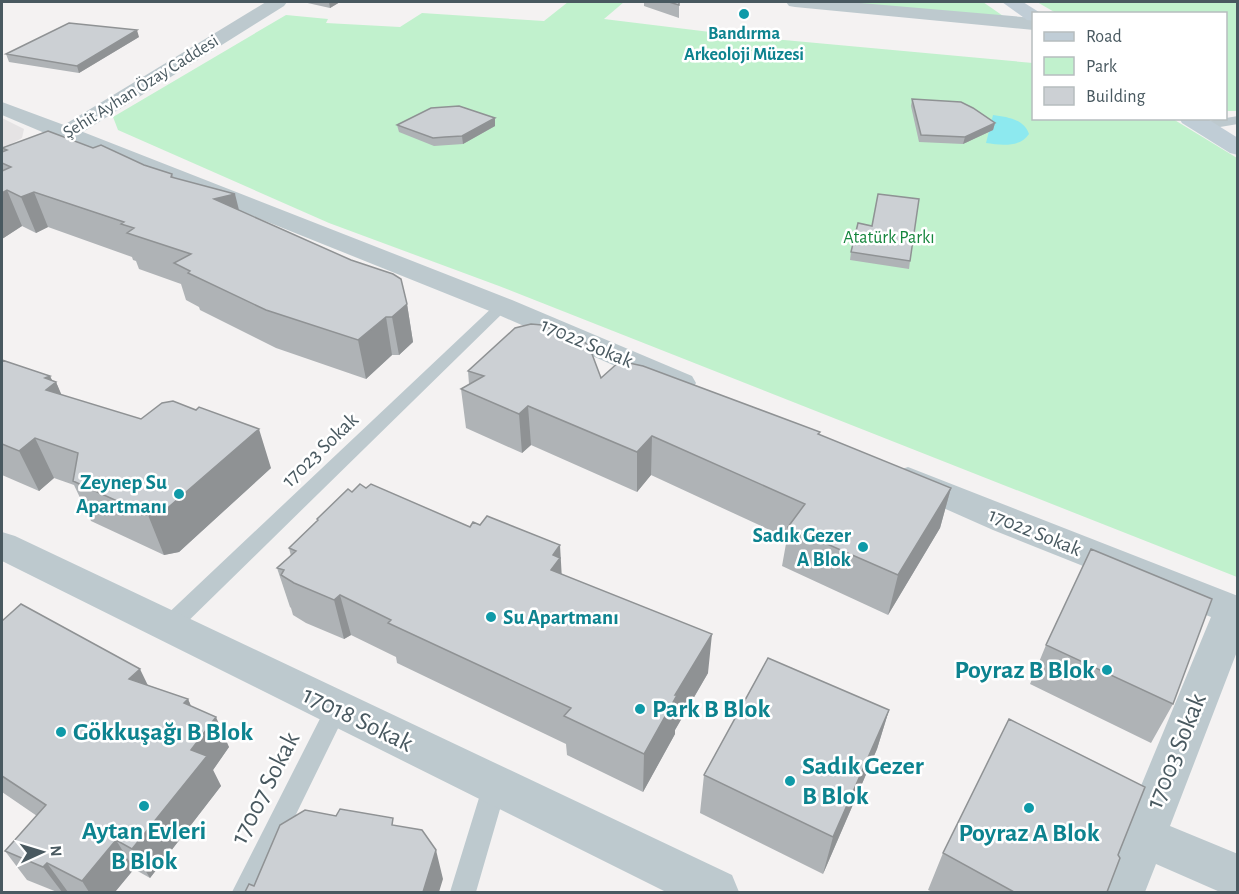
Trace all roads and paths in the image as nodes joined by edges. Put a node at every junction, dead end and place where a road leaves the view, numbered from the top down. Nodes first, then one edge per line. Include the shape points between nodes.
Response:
1 (241, 2) edge
2 (277, 2) edge
3 (795, 2) edge
4 (1011, 2) edge
5 (1032, 15) edge
6 (1032, 24) edge
7 (2, 108) edge
8 (1238, 120) edge
9 (1196, 122) edge
10 (65, 134) junction
11 (1238, 148) edge
12 (2, 169) edge
13 (502, 306) junction
14 (710, 395) edge
15 (885, 470) edge
16 (2, 545) edge
17 (1235, 611) edge
18 (169, 626) junction
19 (337, 708) junction
20 (495, 785) junction
21 (1142, 836) junction
22 (1238, 877) edge
23 (245, 892) edge
24 (463, 892) edge
25 (715, 892) edge
26 (1121, 892) edge

1 - 2 street
2 - 10 street, Şehit Ayhan Özay Caddesi
3 - 6 street
4 - 5 street
7 - 10 street, 17022 Sokak
8 - 9 lane
9 - 11 street
10 - 12 street, Şehit Ayhan Özay Caddesi
10 - 13 street, 17022 Sokak
13 - 14 street, 17022 Sokak
13 - 18 lane, 17023 Sokak
15 - 17 street, 17022 Sokak
16 - 18 street, 17018 Sokak
17 - 21 street, 17003 Sokak
18 - 19 street, 17018 Sokak
19 - 20 street, 17018 Sokak
19 - 23 lane, 17007 Sokak
20 - 24 lane
20 - 25 street, 17018 Sokak
21 - 22 street
21 - 26 street, 17003 Sokak

